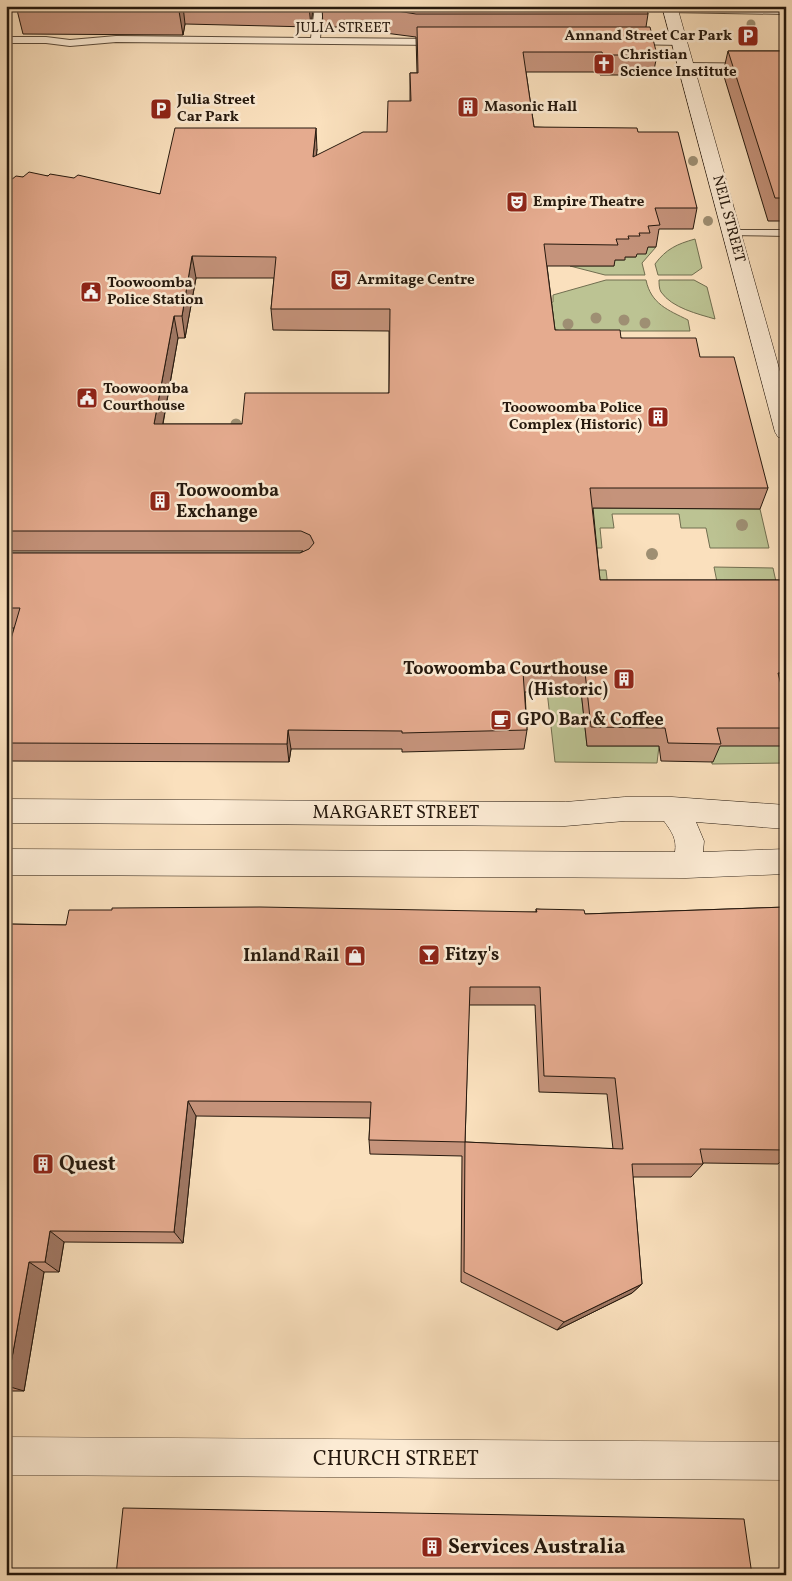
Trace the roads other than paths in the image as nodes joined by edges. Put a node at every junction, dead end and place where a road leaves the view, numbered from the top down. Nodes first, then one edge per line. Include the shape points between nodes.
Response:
1 (319, 6) edge
2 (670, 8) edge
3 (786, 11) edge
4 (6, 40) edge
5 (315, 42) junction
6 (446, 42) edge
7 (620, 42) edge
8 (680, 42) junction
9 (686, 66) junction
10 (786, 66) edge
11 (732, 233) junction
12 (786, 233) edge
13 (786, 432) edge
14 (672, 809) junction
15 (6, 811) edge
16 (786, 817) edge
17 (786, 861) edge
18 (6, 862) edge
19 (686, 865) junction
20 (6, 1456) edge
21 (786, 1461) edge

1 - 5 lane
2 - 3 lane
2 - 8 street, NEIL STREET
4 - 5 lane, JULIA STREET via 70,43 116,39
5 - 6 lane, JULIA STREET
7 - 8 lane
8 - 9 street, NEIL STREET
9 - 10 lane
9 - 11 street, NEIL STREET
11 - 12 lane
11 - 13 street, NEIL STREET
14 - 15 street, MARGARET STREET via 565,814
14 - 16 street, MARGARET STREET
14 - 19 street via 691,843
17 - 19 street
18 - 19 street
20 - 21 street, CHURCH STREET

